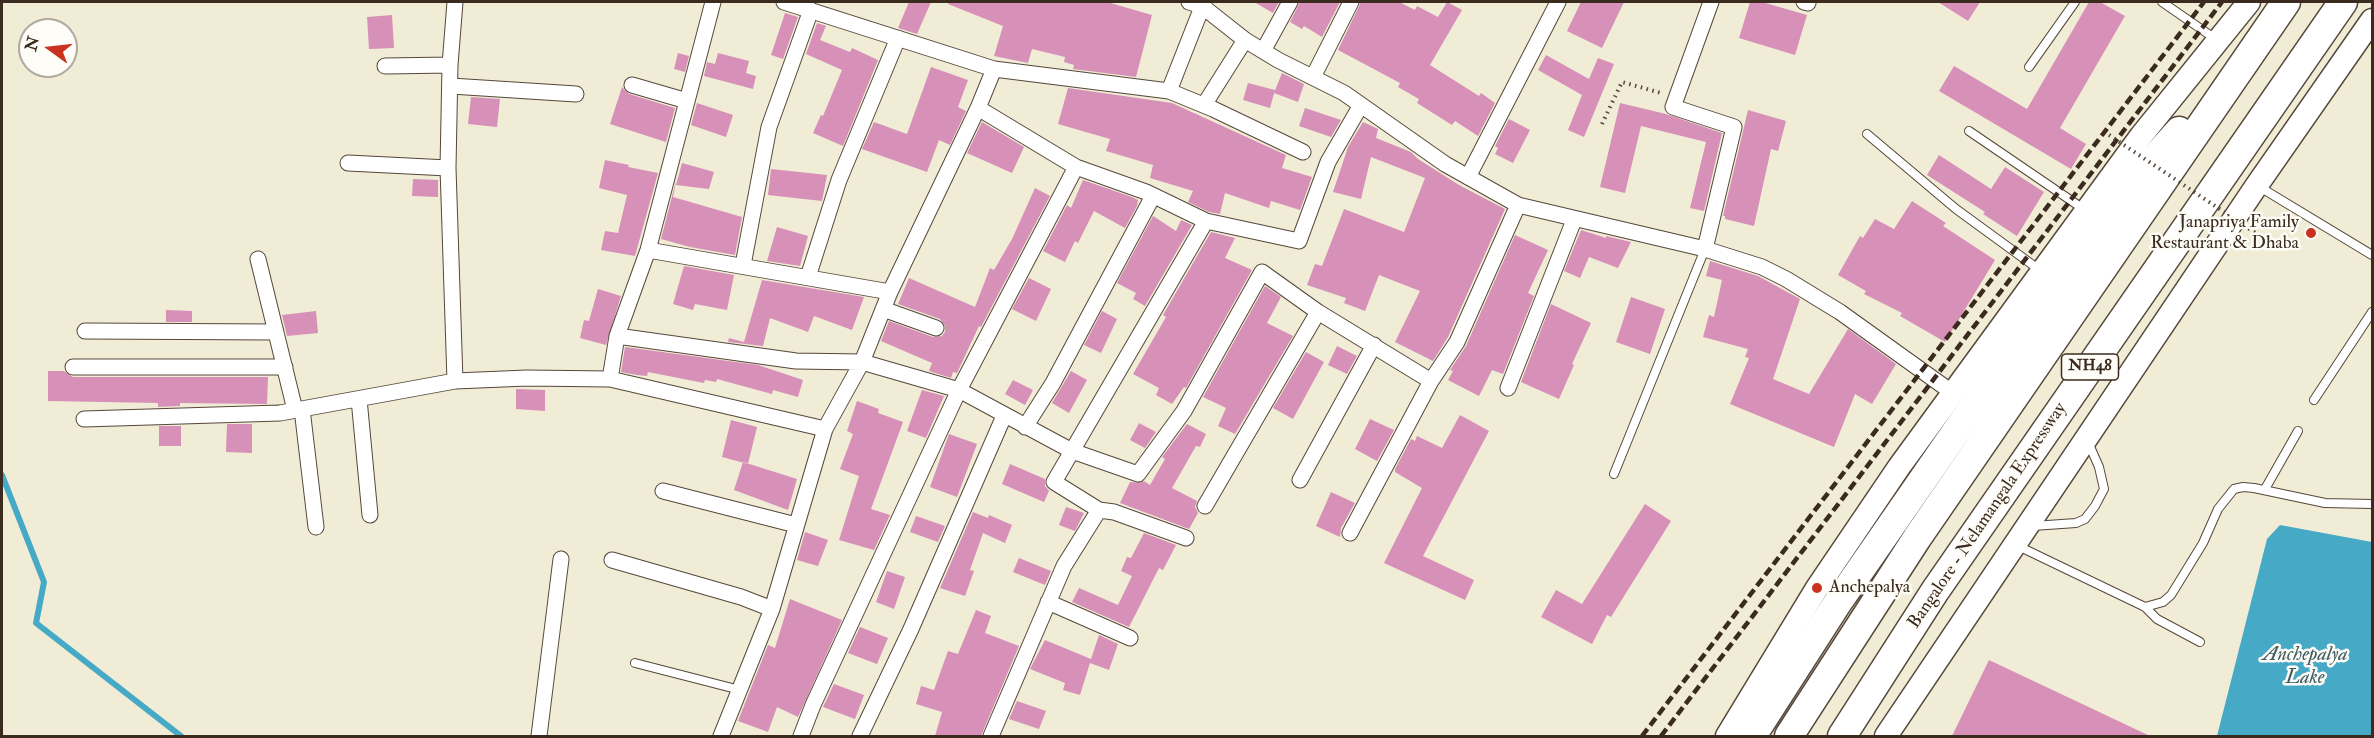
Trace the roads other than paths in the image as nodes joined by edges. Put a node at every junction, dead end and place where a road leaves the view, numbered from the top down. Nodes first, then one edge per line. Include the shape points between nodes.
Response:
1 (455, 2) edge
2 (714, 2) edge
3 (784, 2) edge
4 (1290, 2) edge
5 (1351, 2) edge
6 (1558, 2) edge
7 (1711, 2) edge
8 (2075, 2) edge
9 (2162, 2) edge
10 (2248, 2) edge
11 (2286, 2) edge
12 (2343, 2) edge
13 (1198, 3) edge
14 (811, 10) junction
15 (2373, 20) edge
16 (898, 38) junction
17 (1245, 40) junction
18 (2218, 41) junction
19 (2254, 46) junction
20 (1263, 51) junction
21 (450, 65) junction
22 (385, 66) dead end
23 (2029, 67) dead end
24 (994, 69) junction
25 (1313, 77) junction
26 (632, 85) dead end
27 (451, 86) junction
28 (1169, 91) junction
29 (576, 94) dead end
30 (687, 101) junction
31 (1204, 105) junction
32 (1361, 105) junction
33 (978, 108) junction
34 (1969, 131) dead end
35 (1867, 134) dead end
36 (1303, 152) dead end
37 (348, 163) dead end
38 (1076, 166) junction
39 (448, 168) junction
40 (1468, 177) junction
41 (2257, 185) junction
42 (1153, 196) junction
43 (1518, 205) junction
44 (2086, 211) junction
45 (1574, 220) junction
46 (1206, 221) junction
47 (1705, 249) junction
48 (648, 250) junction
49 (2373, 255) edge
50 (258, 259) dead end
51 (743, 266) junction
52 (2042, 272) junction
53 (808, 277) junction
54 (890, 292) junction
55 (883, 309) junction
56 (1318, 312) junction
57 (2373, 312) edge
58 (936, 328) dead end
59 (85, 331) dead end
60 (276, 332) junction
61 (616, 336) junction
62 (1374, 345) junction
63 (862, 362) junction
64 (73, 367) dead end
65 (285, 367) junction
66 (610, 379) junction
67 (455, 381) junction
68 (1431, 381) junction
69 (1508, 388) dead end
70 (959, 390) junction
71 (1953, 393) junction
72 (359, 399) junction
73 (2314, 400) dead end
74 (299, 410) junction
75 (1004, 416) junction
76 (84, 419) dead end
77 (1025, 427) junction
78 (825, 429) junction
79 (2298, 431) dead end
80 (2086, 438) junction
81 (1072, 451) junction
82 (1614, 474) dead end
83 (1300, 480) dead end
84 (2265, 489) junction
85 (663, 491) dead end
86 (2373, 504) edge
87 (1205, 506) dead end
88 (1099, 510) junction
89 (370, 515) dead end
90 (796, 525) junction
91 (316, 526) dead end
92 (1350, 532) dead end
93 (2021, 535) junction
94 (1186, 538) dead end
95 (561, 559) dead end
96 (612, 560) dead end
97 (1048, 602) junction
98 (2145, 607) junction
99 (772, 609) junction
100 (1130, 638) dead end
101 (2200, 642) dead end
102 (634, 663) dead end
103 (740, 690) junction
104 (539, 736) edge
105 (721, 736) edge
106 (801, 736) edge
107 (860, 736) edge
108 (991, 736) edge
109 (1727, 736) edge
110 (1752, 736) edge
111 (1789, 736) edge
112 (1842, 736) edge
113 (1886, 736) edge

1 - 21 street
2 - 30 street
3 - 14 street
4 - 20 street
5 - 25 street
6 - 40 street
7 - 47 street via 1672,107 1734,127
8 - 23 lane
9 - 18 lane
10 - 18 street
11 - 19 highway, NH48
12 - 112 highway, Bangalore - Nelamangala Expressway / NH48 via 1949,572
13 - 17 street
13 - 28 street
14 - 16 street
14 - 51 street via 769,127
15 - 41 street
16 - 24 street
16 - 53 street via 839,180
17 - 20 street
17 - 31 street
18 - 44 street
19 - 110 highway via 2116,201 1845,592
19 - 111 highway, NH48 via 1917,538
20 - 25 street
21 - 22 street
21 - 27 street
24 - 28 street
24 - 33 street
25 - 32 street
26 - 30 street
27 - 29 street
27 - 39 street
28 - 31 street
30 - 48 street
31 - 36 street
32 - 40 street
32 - 46 street via 1328,162 1299,241
33 - 38 street
33 - 54 street
34 - 44 lane
35 - 52 lane via 1956,209
37 - 39 street
38 - 42 street
38 - 70 street
39 - 67 street
40 - 43 street
41 - 49 lane
41 - 80 street
42 - 46 street
42 - 77 street via 1053,383
43 - 45 street
43 - 68 street via 1457,342
44 - 52 street
45 - 47 street
45 - 69 street
46 - 81 street
47 - 71 street via 1786,279 1840,312
47 - 82 lane
48 - 51 street
48 - 61 street
50 - 60 street
51 - 53 street
52 - 71 street
53 - 54 street
54 - 55 street
55 - 58 street
55 - 63 street
56 - 62 street
56 - 81 street via 1262,272 1184,411 1138,474
56 - 87 street
57 - 73 lane
59 - 60 street
60 - 65 street
61 - 63 street via 796,361
61 - 66 street
62 - 68 street
62 - 83 street
63 - 70 street
63 - 78 street
64 - 65 street
65 - 74 street
66 - 67 street
66 - 78 street
67 - 72 street
68 - 92 street
70 - 75 street
70 - 106 street
71 - 109 street via 1817,588
72 - 74 street
72 - 89 street
74 - 76 street
74 - 91 street
75 - 77 street
75 - 107 street
77 - 81 street
78 - 90 street
79 - 84 lane
80 - 93 street
80 - 93 lane via 2104,489 2090,513 2085,519
81 - 88 street via 1054,482
84 - 86 lane via 2325,503
84 - 98 lane via 2234,489 2218,509 2203,543 2171,595 2163,602
85 - 90 street
88 - 94 street
88 - 97 street via 1064,566
90 - 99 street
93 - 98 lane
93 - 113 street
95 - 104 street
96 - 99 street
97 - 100 street
97 - 108 street
98 - 101 lane via 2157,619
99 - 103 street
102 - 103 lane
103 - 105 street

